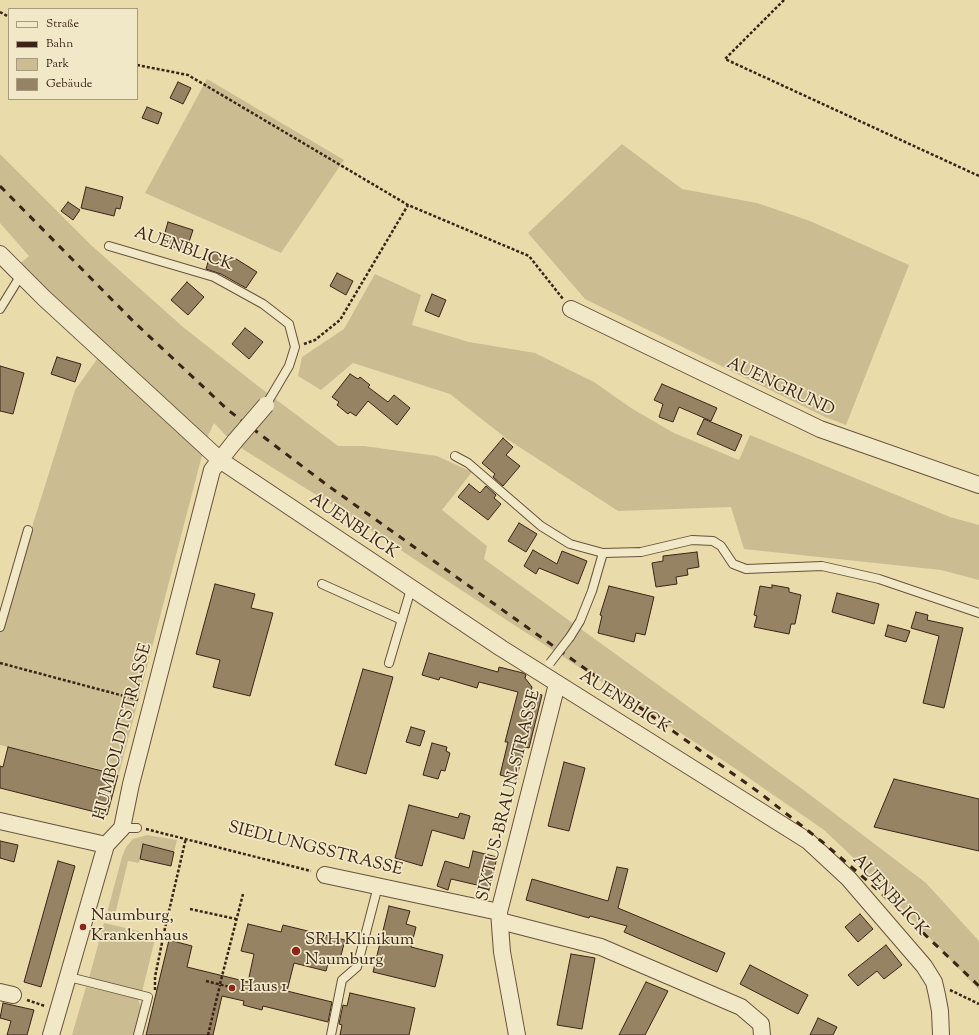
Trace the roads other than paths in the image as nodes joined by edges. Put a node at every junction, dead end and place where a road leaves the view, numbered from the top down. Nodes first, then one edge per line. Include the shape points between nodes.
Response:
1 (109, 246) dead end
2 (0, 254) edge
3 (21, 275) junction
4 (0, 309) edge
5 (571, 309) road end
6 (266, 405) joint
7 (455, 456) dead end
8 (220, 460) junction
9 (979, 485) edge
10 (28, 530) dead end
11 (603, 553) junction
12 (322, 584) dead end
13 (411, 589) junction
14 (979, 613) edge
15 (402, 620) junction
16 (0, 627) edge
17 (389, 664) dead end
18 (546, 669) junction
19 (557, 684) junction
20 (0, 821) edge
21 (106, 845) junction
22 (326, 874) road end
23 (378, 886) junction
24 (499, 916) junction
25 (69, 977) junction
26 (51, 1035) edge
27 (138, 1035) edge
28 (330, 1035) edge
29 (517, 1035) edge
30 (762, 1035) edge
31 (941, 1035) edge

1 - 6 lane, AUENBLICK via 214,277 263,304 289,324 295,347 289,366
2 - 3 street, AUENBLICK
3 - 4 lane
3 - 8 street, AUENBLICK
5 - 9 street, AUENGRUND via 820,429
6 - 8 street, AUENBLICK, bridge
7 - 11 lane via 468,463 541,526 570,544
8 - 13 street, AUENBLICK
8 - 21 street, HUMBOLDTSTRASSE via 212,470 152,704 129,828
10 - 16 lane
11 - 14 lane via 641,552 692,540 713,541 721,546 733,564 746,569 822,566 879,579
11 - 18 lane, bridge via 580,621
12 - 15 lane
13 - 15 lane
13 - 18 street, AUENBLICK
15 - 17 lane
18 - 19 street, AUENBLICK
19 - 24 street, SIXTUS-BRAUN-STRASSE
19 - 31 street, AUENBLICK via 808,841 836,866 924,966 934,982 938,995
20 - 21 street
21 - 25 street, HUMBOLDTSTRASSE
22 - 23 street, SIEDLUNGSSTRASSE
23 - 24 street, SIEDLUNGSSTRASSE
23 - 28 lane via 357,967 342,980
24 - 29 street, SIXTUS-BRAUN-STRASSE via 502,952
24 - 30 street, SIEDLUNGSSTRASSE via 601,947 741,1007 761,1024
25 - 26 street, HUMBOLDTSTRASSE
25 - 27 lane via 148,997

